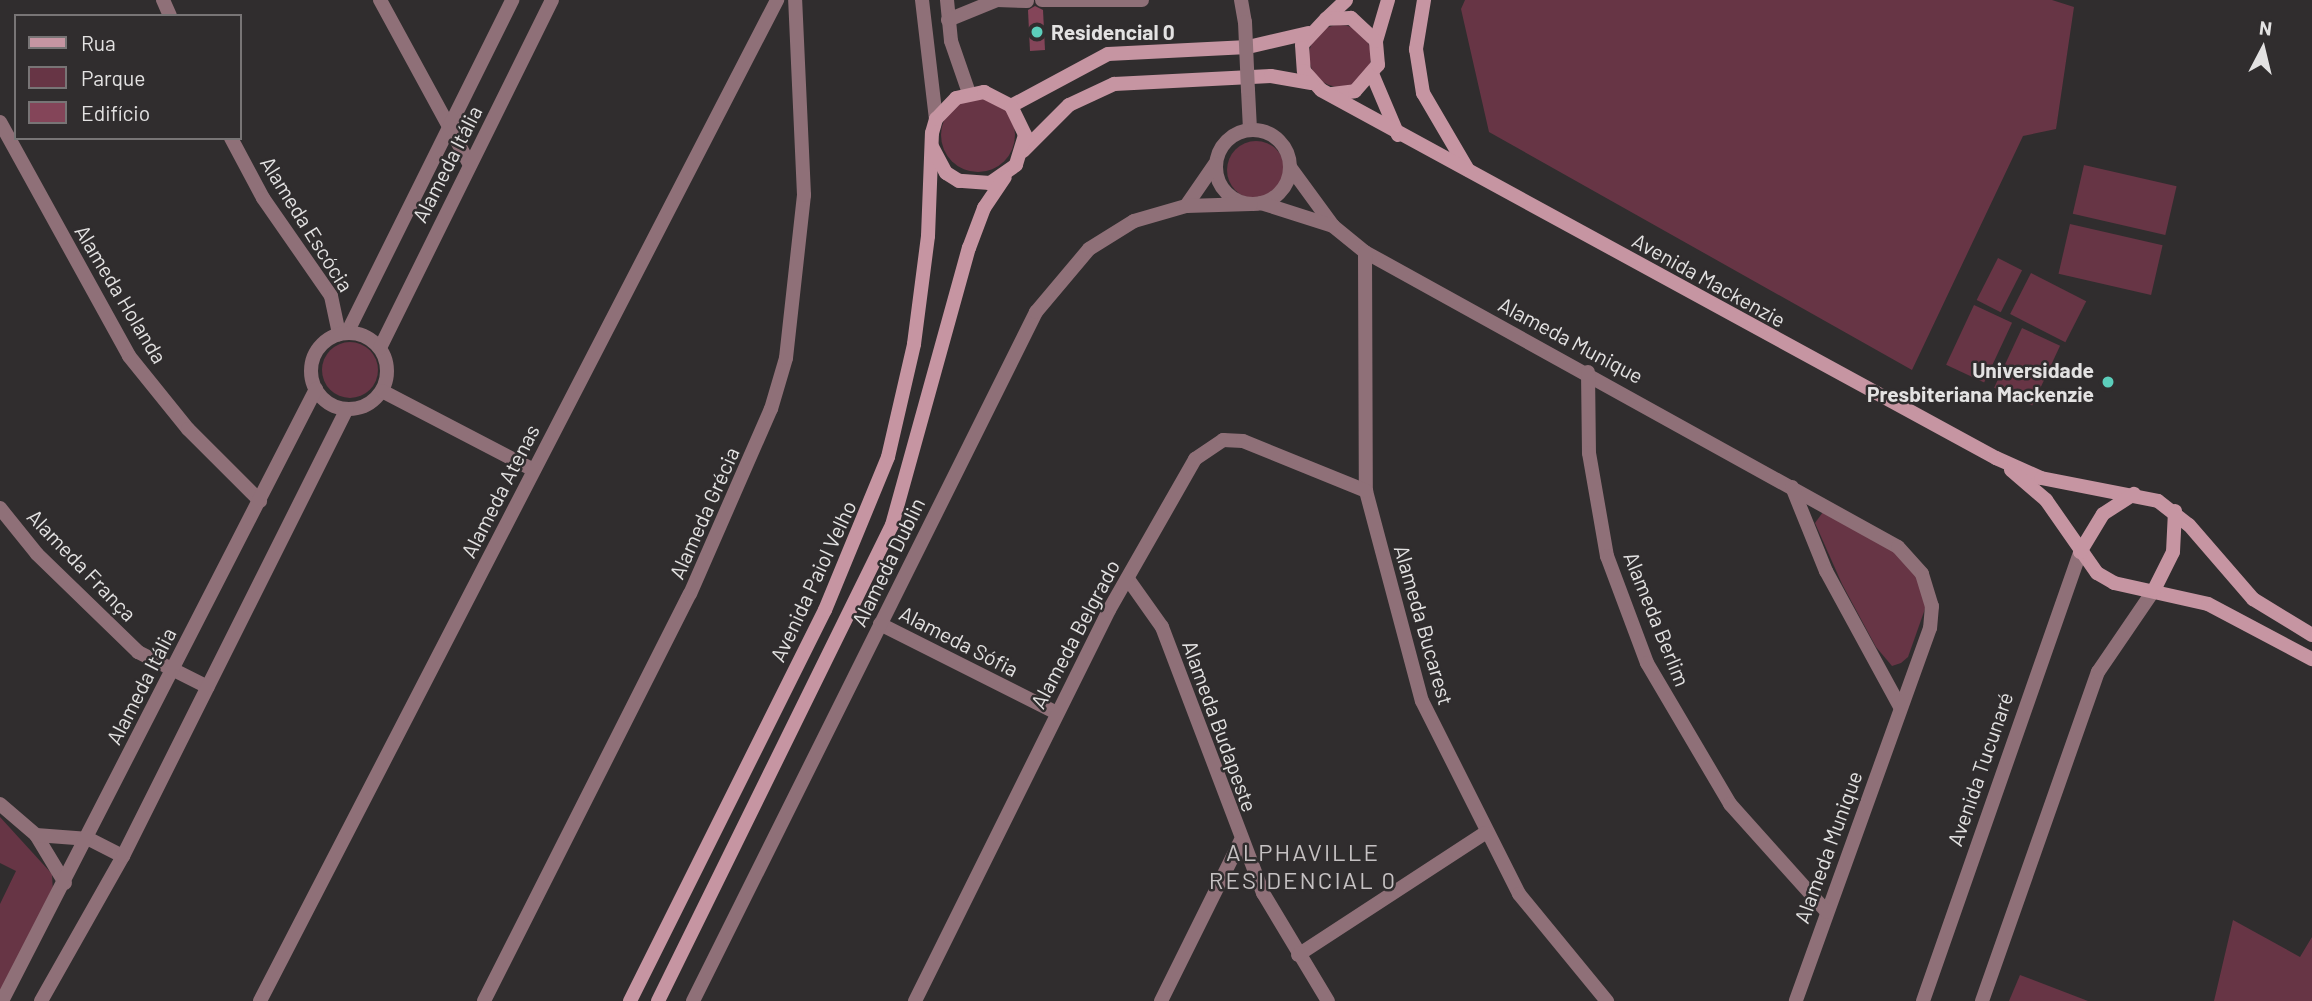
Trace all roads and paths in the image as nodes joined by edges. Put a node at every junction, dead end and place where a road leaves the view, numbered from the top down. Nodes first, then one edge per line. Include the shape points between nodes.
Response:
1 (380, 0) edge
2 (512, 0) edge
3 (552, 0) edge
4 (777, 0) edge
5 (795, 0) edge
6 (922, 0) edge
7 (947, 0) edge
8 (997, 0) edge
9 (1142, 0) edge
10 (1254, 0) edge
11 (1346, 0) edge
12 (1388, 0) edge
13 (1424, 0) edge
14 (1035, 1) edge
15 (1243, 11) edge
16 (1326, 19) junction
17 (948, 20) junction
18 (1308, 33) junction
19 (1376, 41) junction
20 (1373, 76) junction
21 (1311, 83) junction
22 (969, 93) junction
23 (1332, 94) junction
24 (1011, 106) junction
25 (936, 119) junction
26 (0, 122) edge
27 (447, 130) junction
28 (1250, 130) junction
29 (1399, 136) junction
30 (232, 140) edge
31 (932, 148) junction
32 (1023, 151) junction
33 (1216, 160) junction
34 (470, 165) junction
35 (1290, 167) junction
36 (1469, 171) junction
37 (1005, 177) junction
38 (1256, 204) junction
39 (1186, 206) junction
40 (1333, 226) junction
41 (1365, 252) junction
42 (343, 334) junction
43 (380, 348) junction
44 (1588, 372) junction
45 (316, 389) junction
46 (382, 391) junction
47 (348, 409) junction
48 (2000, 460) junction
49 (534, 470) junction
50 (1792, 487) junction
51 (1366, 491) junction
52 (2136, 493) junction
53 (260, 500) junction
54 (0, 508) edge
55 (2175, 511) junction
56 (2080, 552) junction
57 (1128, 579) junction
58 (2154, 590) junction
59 (880, 624) junction
60 (2312, 635) edge
61 (2312, 659) edge
62 (172, 671) junction
63 (208, 687) junction
64 (1900, 707) junction
65 (1057, 713) junction
66 (0, 803) edge
67 (1485, 833) junction
68 (36, 835) junction
69 (89, 839) junction
70 (1240, 842) junction
71 (123, 856) junction
72 (65, 883) junction
73 (1827, 912) junction
74 (1298, 955) junction
75 (2, 1001) edge
76 (41, 1001) edge
77 (260, 1001) edge
78 (484, 1001) edge
79 (630, 1001) edge
80 (658, 1001) edge
81 (693, 1001) edge
82 (915, 1001) edge
83 (1161, 1001) edge
84 (1328, 1001) edge
85 (1607, 1001) edge
86 (1796, 1001) edge
87 (1923, 1001) edge
88 (1982, 1001) edge

1 - 27 street
2 - 27 street, Alameda Itália
3 - 34 street, Alameda Itália
4 - 49 street, Alameda Atenas
5 - 78 street, Alameda Grécia via 804,195 786,358 771,409 690,594
6 - 25 street
7 - 17 street
8 - 14 street
8 - 17 street
9 - 14 street
10 - 15 street
11 - 16 main road
12 - 19 main road
13 - 36 main road via 1416,49 1423,93
15 - 28 street, bridge
16 - 18 main road
16 - 19 main road via 1351,18
17 - 22 street
18 - 21 main road via 1300,58
18 - 24 main road via 1248,47 1108,54
19 - 20 main road
20 - 23 main road via 1355,91
20 - 29 main road
21 - 23 main road
21 - 32 main road via 1271,76 1114,84 1069,105
22 - 24 main road via 998,97
22 - 25 main road via 956,98
23 - 29 main road, Avenida Mackenzie
24 - 32 main road via 1020,119
25 - 31 main road, Avenida Paiol Velho
26 - 53 street, Alameda Holanda via 129,356 188,429
27 - 34 street
27 - 42 street, Alameda Itália
28 - 33 street via 1232,136
28 - 35 street via 1273,136
29 - 36 main road, Avenida Mackenzie
30 - 42 street, Alameda Escócia via 263,198 331,296
31 - 37 main road via 946,173 958,181 990,183
31 - 79 main road, Avenida Paiol Velho via 929,236 916,330 888,457 825,610
32 - 37 main road
33 - 38 street via 1220,185 1238,201
33 - 39 street
34 - 43 street, Alameda Itália
35 - 38 street via 1279,194
35 - 40 street, Alameda Munique
36 - 48 main road, Avenida Mackenzie
37 - 80 main road via 984,208 970,248 892,525
38 - 39 street, Alameda Dublin
38 - 40 street, Alameda Munique
39 - 59 street, Alameda Dublin via 1134,221 1107,236 1066,272 1036,312
40 - 41 street, Alameda Munique
41 - 44 street, Alameda Munique
41 - 51 street, Alameda Bucarest
42 - 43 street
42 - 45 street via 317,352 311,370
43 - 46 street via 388,369
44 - 50 street, Alameda Munique
44 - 73 street, Alameda Berlim via 1590,453 1607,556 1647,663 1730,804
45 - 47 street via 329,403
45 - 53 street, Alameda Itália
46 - 47 street via 368,405
46 - 49 street
47 - 63 street
48 - 52 main road, Avenida Mackenzie via 2041,478
48 - 56 main road, Avenida Mackenzie via 2046,500
49 - 77 street, Alameda Atenas
50 - 64 street via 1826,571
50 - 64 street, Alameda Munique via 1898,547 1922,574 1932,606 1930,628
51 - 57 street, Alameda Belgrado via 1310,472 1258,446 1223,440 1195,459
51 - 67 street, Alameda Bucarest via 1422,701
52 - 55 main road, Avenida Mackenzie
52 - 56 main road via 2102,514
53 - 62 street, Alameda Itália
54 - 62 street, Alameda França via 37,554 138,652
55 - 58 main road via 2173,552
55 - 60 main road, Avenida Mackenzie via 2253,599
56 - 58 main road, Avenida Mackenzie via 2114,583
56 - 87 street, Avenida Tucunaré
57 - 65 street, Alameda Belgrado
57 - 70 street, Alameda Budapeste via 1162,627
58 - 61 main road, Avenida Mackenzie via 2208,604
58 - 88 street via 2098,671
59 - 65 street, Alameda Sófia
59 - 81 street, Alameda Dublin
62 - 63 street, Alameda França
62 - 69 street, Alameda Itália
63 - 71 street
64 - 73 street, Alameda Munique
65 - 82 street, Alameda Belgrado
66 - 68 street
67 - 74 street
67 - 85 street, Alameda Bucarest via 1519,894
68 - 69 street
68 - 72 street
69 - 71 street
69 - 72 street, Alameda Itália
70 - 74 street, Alameda Budapeste
70 - 83 street
71 - 76 street
72 - 75 street, Alameda Itália
73 - 86 street, Alameda Munique
74 - 84 street, Alameda Budapeste

